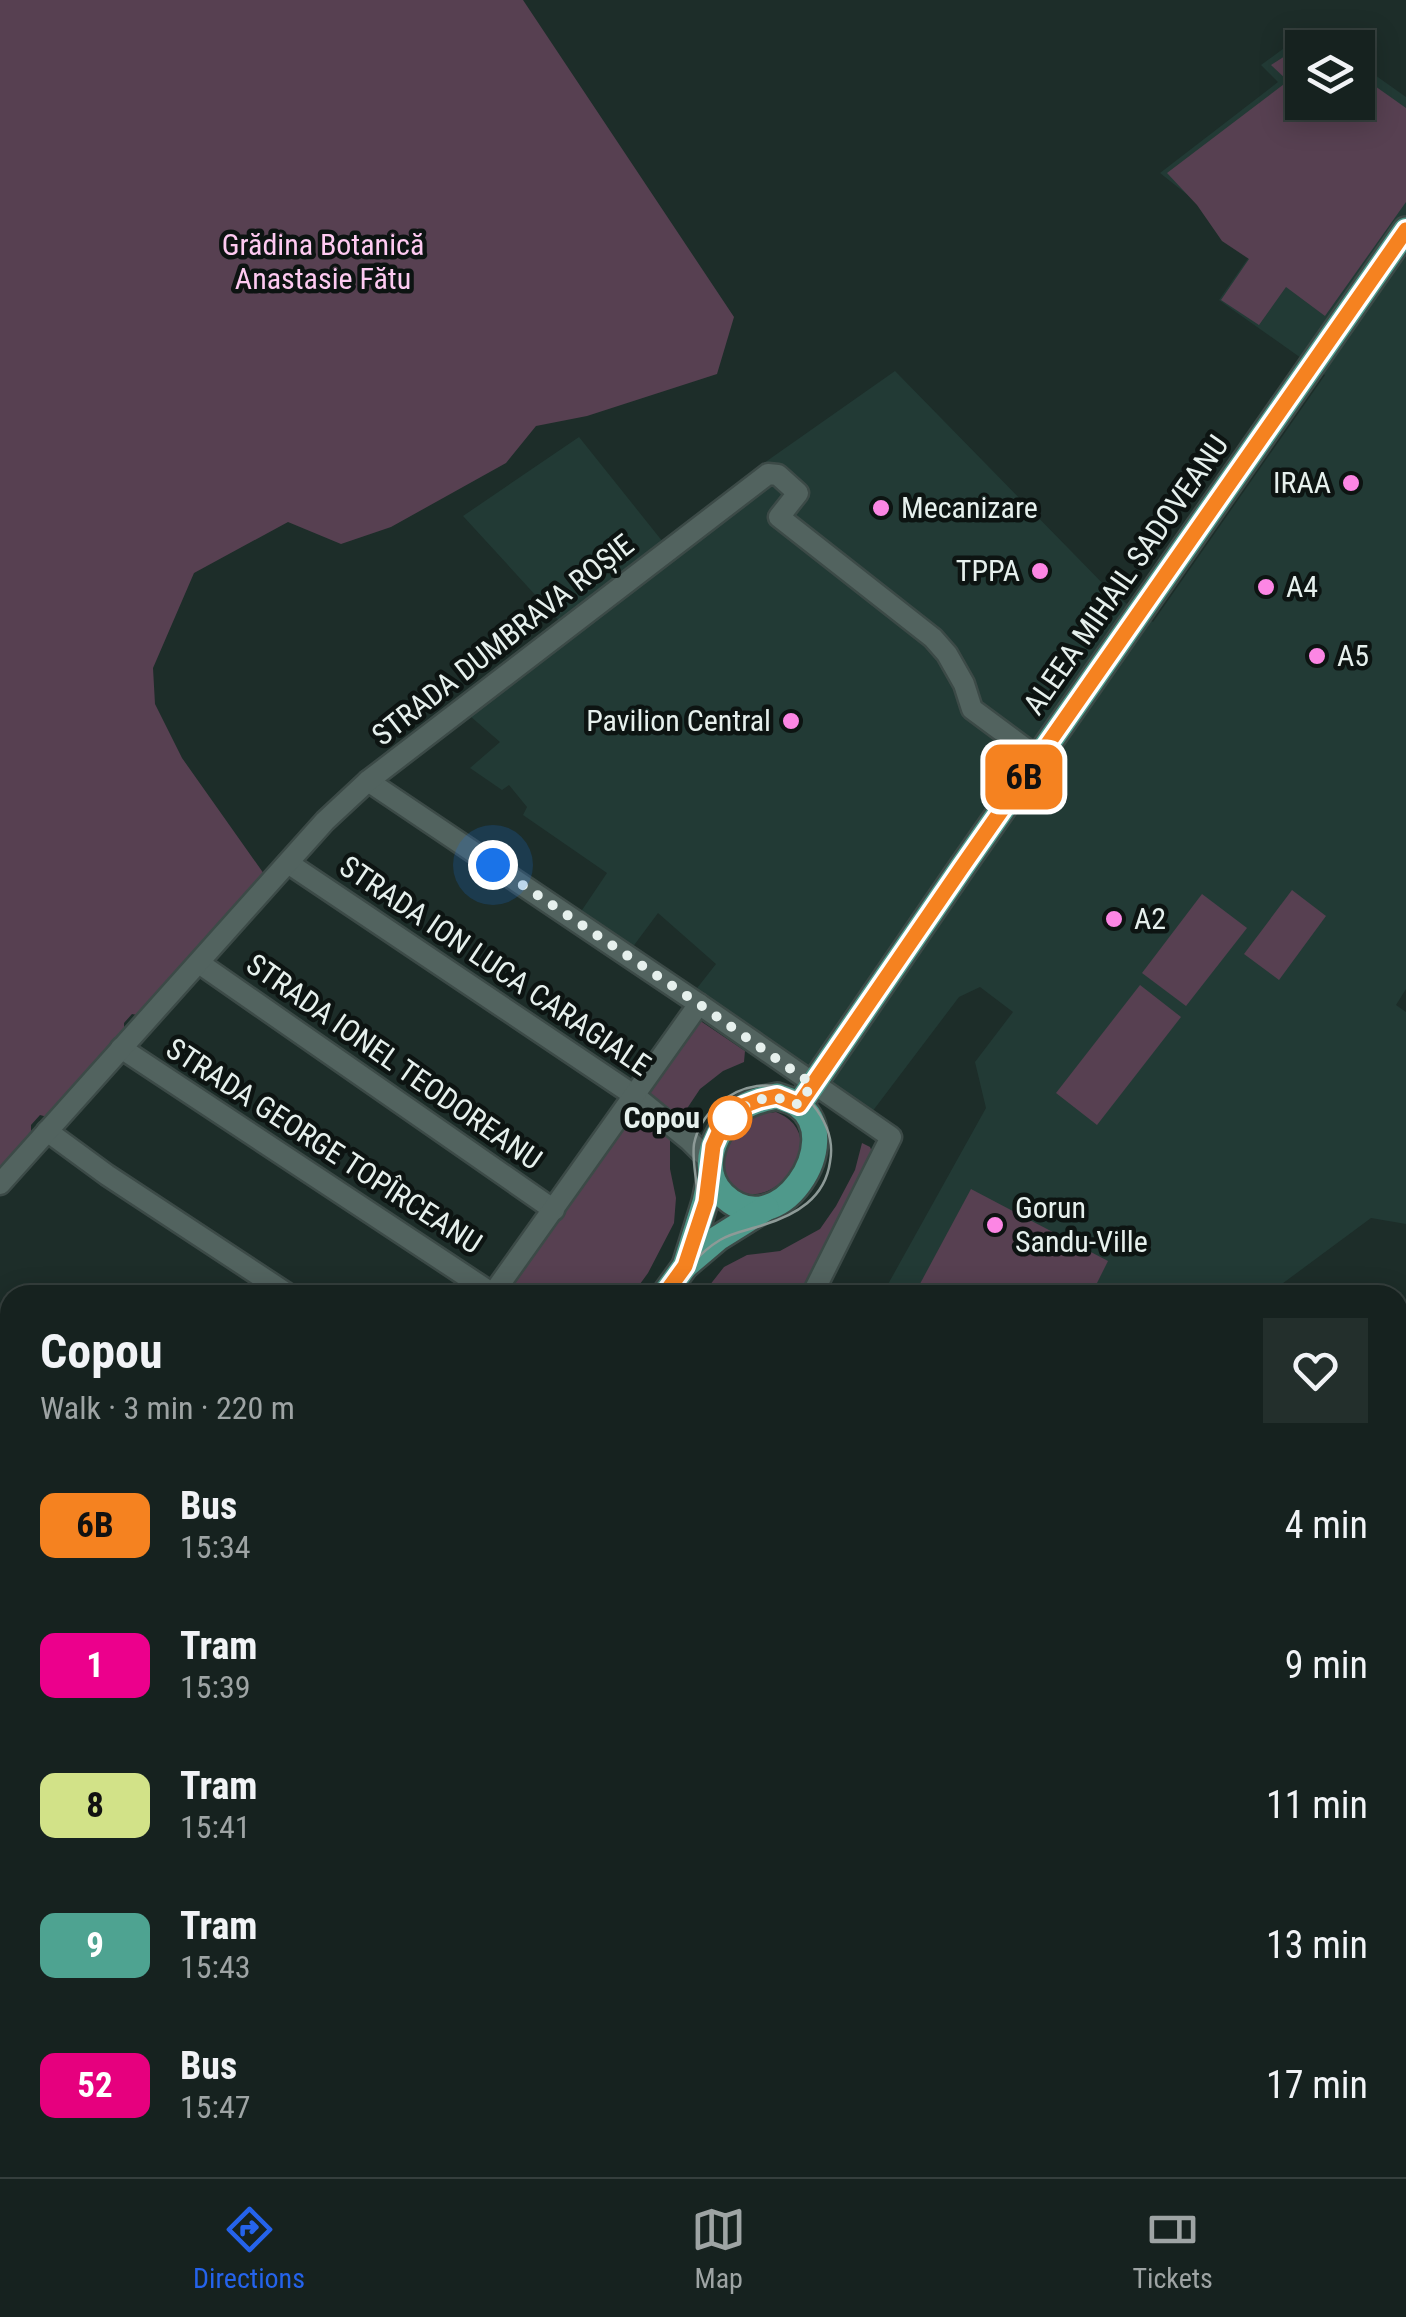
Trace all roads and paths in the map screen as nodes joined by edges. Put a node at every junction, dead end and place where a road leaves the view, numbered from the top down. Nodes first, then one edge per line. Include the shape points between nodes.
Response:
1 (1406, 230) edge
2 (1038, 758) junction
3 (368, 781) junction
4 (288, 862) junction
5 (199, 963) junction
6 (699, 1004) junction
7 (121, 1048) junction
8 (806, 1094) junction
9 (635, 1096) junction
10 (47, 1132) junction
11 (711, 1168) junction
12 (0, 1184) edge
13 (767, 1207) junction
14 (554, 1210) junction
15 (685, 1266) junction
16 (273, 1285) edge
17 (479, 1285) edge
18 (500, 1285) edge
19 (671, 1285) edge
20 (817, 1285) edge

1 - 2 main road, ALEEA MIHAIL SADOVEANU
2 - 3 street, STRADA DUMBRAVA ROȘIE via 972,708 947,654 932,638 778,517 798,493 768,474
2 - 8 main road, ALEEA MIHAIL SADOVEANU
3 - 4 street, STRADA DUMBRAVA ROȘIE
3 - 6 street
4 - 5 street, STRADA DUMBRAVA ROȘIE
4 - 9 street, STRADA ION LUCA CARAGIALE
5 - 7 street, STRADA DUMBRAVA ROȘIE
5 - 14 street, STRADA IONEL TEODOREANU
6 - 8 street
6 - 9 street
7 - 10 street, STRADA DUMBRAVA ROȘIE
7 - 17 street, STRADA GEORGE TOPÎRCEANU
8 - 11 main road via 743,1106 720,1130
8 - 13 main road via 813,1156 801,1182
8 - 20 street via 891,1137
9 - 11 street, STRADA ION LUCA CARAGIALE via 689,1140
9 - 14 street
10 - 12 street, STRADA DUMBRAVA ROȘIE
10 - 16 street
11 - 13 main road via 715,1187 732,1204
11 - 15 main road
13 - 15 main road
14 - 18 street
15 - 19 main road

